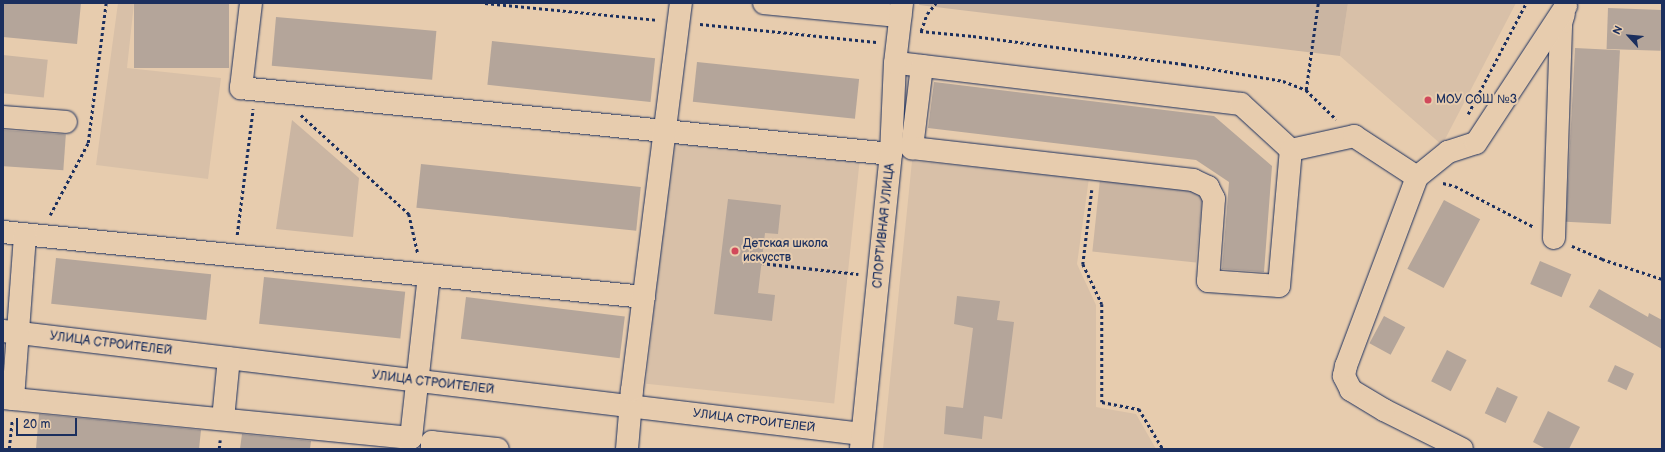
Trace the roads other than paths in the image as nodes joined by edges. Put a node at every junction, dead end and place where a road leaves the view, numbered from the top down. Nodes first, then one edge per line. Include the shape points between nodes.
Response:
1 (251, 3) edge
2 (681, 3) edge
3 (764, 3) edge
4 (809, 5) edge
5 (1568, 5) edge
6 (900, 16) edge
7 (896, 63) junction
8 (922, 66) junction
9 (3, 117) edge
10 (66, 122) dead end
11 (665, 130) junction
12 (1291, 150) junction
13 (891, 154) junction
14 (1417, 177) junction
15 (3, 232) edge
16 (25, 234) junction
17 (1554, 238) dead end
18 (426, 275) junction
19 (644, 297) junction
20 (10, 332) edge
21 (229, 358) junction
22 (418, 381) junction
23 (8, 398) edge
24 (631, 406) junction
25 (223, 420) junction
26 (862, 441) edge
27 (432, 449) edge
28 (498, 449) edge
29 (627, 449) edge
30 (1462, 449) edge

1 - 11 street via 241,88
2 - 11 street
3 - 4 street
4 - 6 street
5 - 14 street via 1476,143 1448,152
5 - 17 street via 1561,23
6 - 7 street, СПОРТИВНАЯ УЛИЦА
7 - 8 street
7 - 13 street, СПОРТИВНАЯ УЛИЦА
8 - 12 street via 1241,104
8 - 12 street via 912,148 1193,180 1208,187 1214,199 1208,281 1279,286
9 - 10 street
11 - 13 street
11 - 19 street
12 - 14 street via 1354,136
13 - 26 street, СПОРТИВНАЯ УЛИЦА
14 - 30 street via 1344,376 1351,390 1384,410
15 - 16 street
16 - 18 street
16 - 20 street
18 - 19 street
18 - 22 street
19 - 24 street
20 - 21 street, УЛИЦА СТРОИТЕЛЕЙ
20 - 23 street
21 - 22 street, УЛИЦА СТРОИТЕЛЕЙ
21 - 25 street
22 - 24 street, УЛИЦА СТРОИТЕЛЕЙ
22 - 25 street via 411,438
23 - 25 street
24 - 26 street, УЛИЦА СТРОИТЕЛЕЙ
24 - 29 street
27 - 28 street via 432,442

